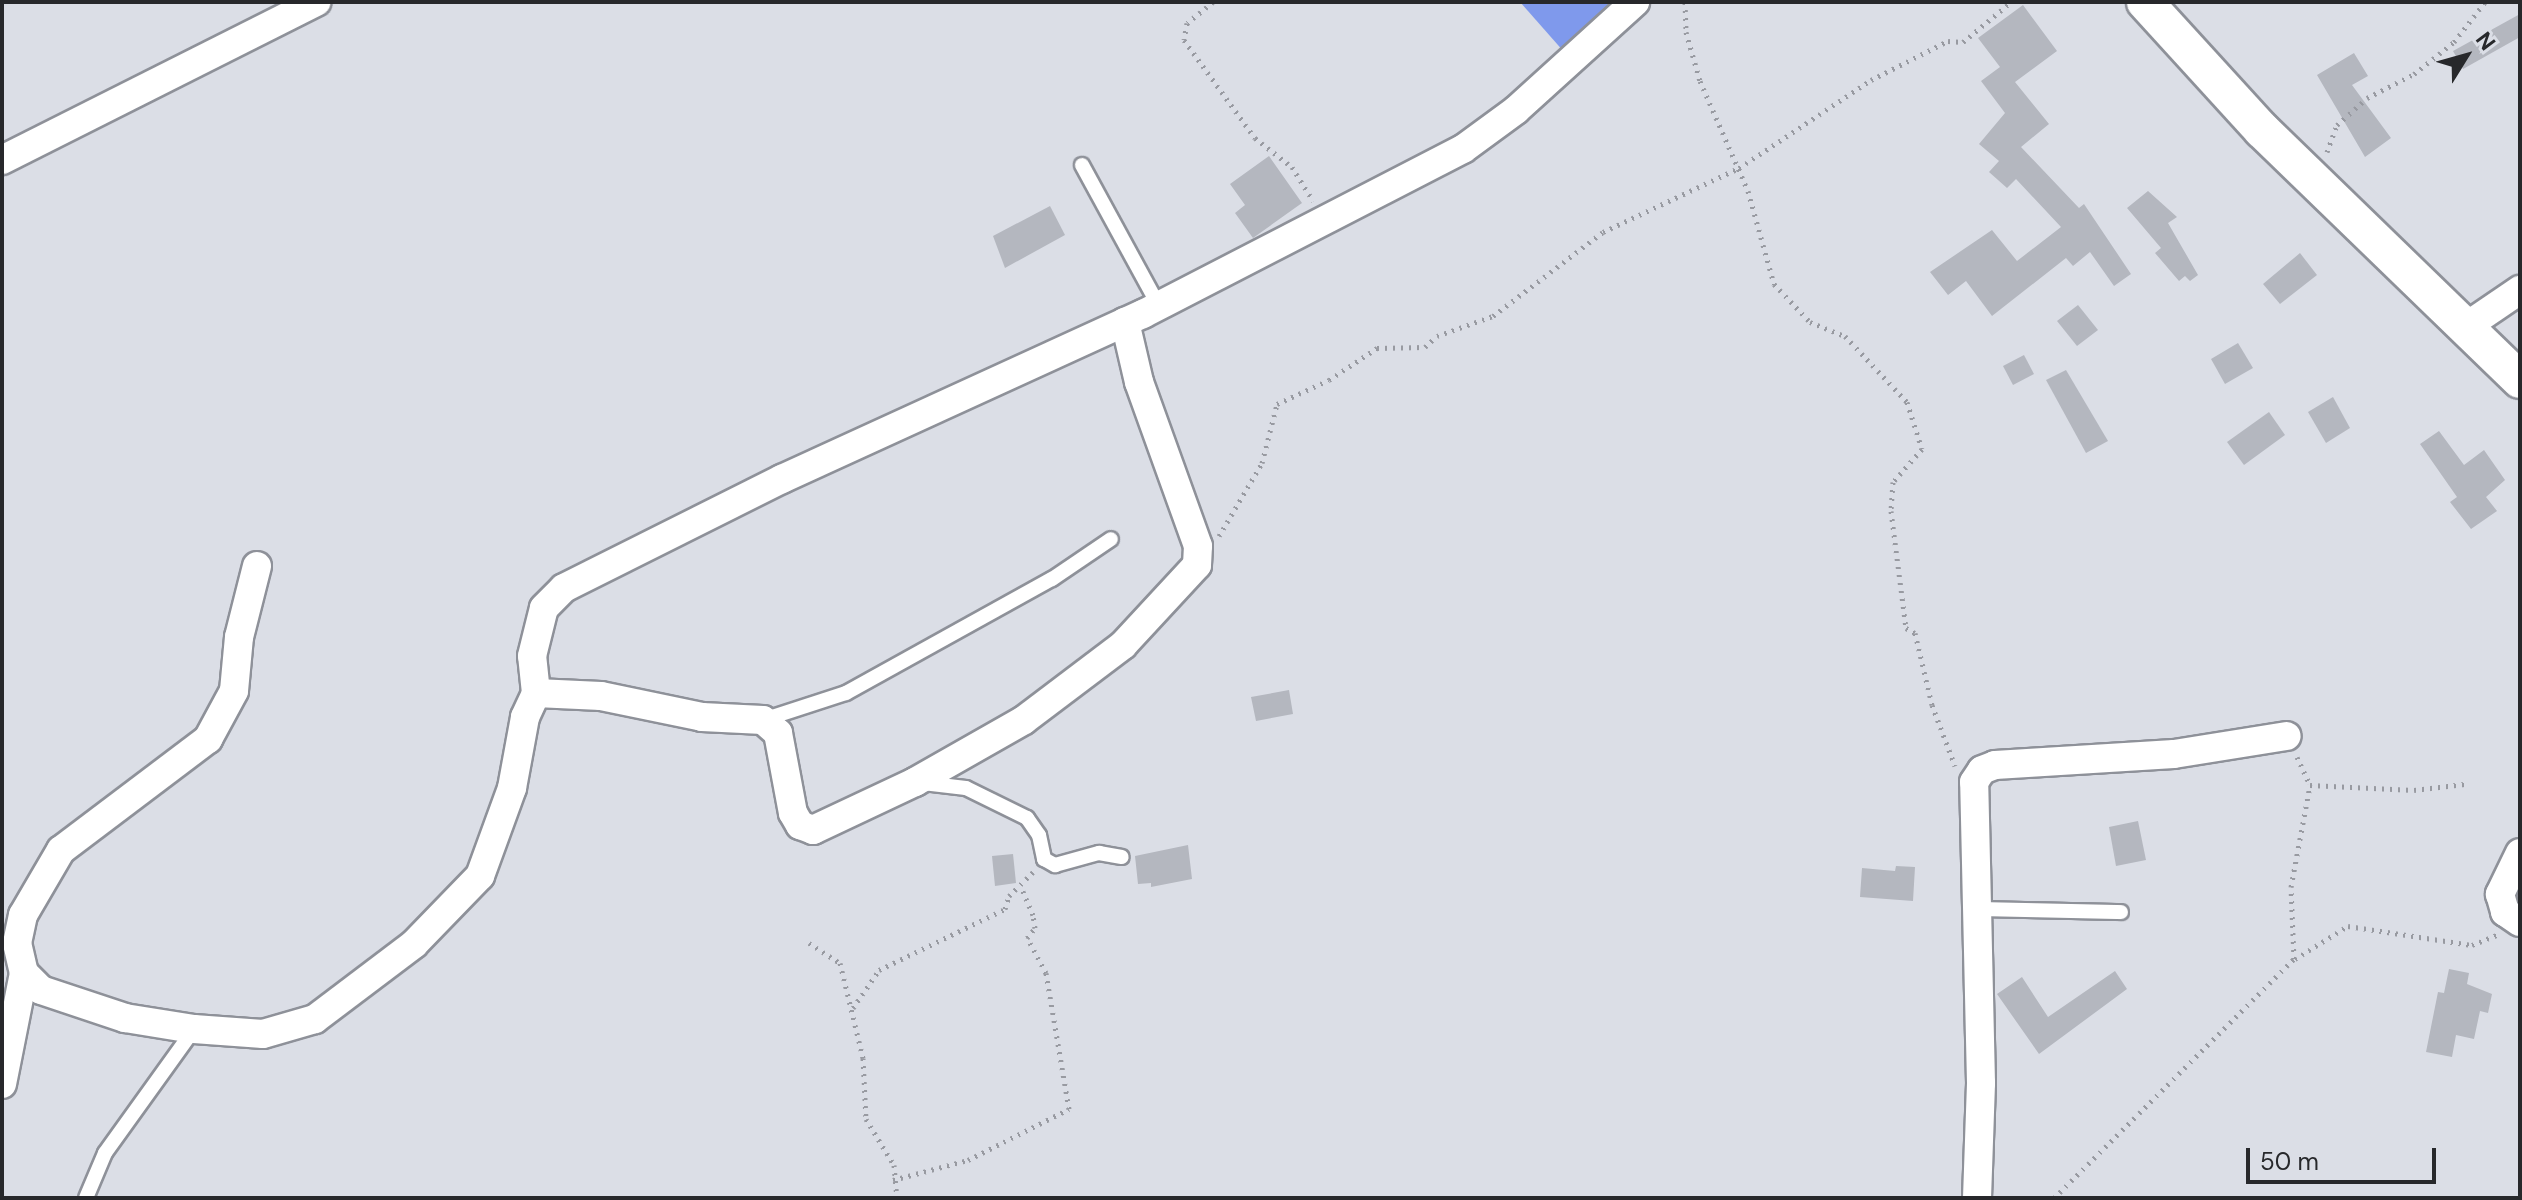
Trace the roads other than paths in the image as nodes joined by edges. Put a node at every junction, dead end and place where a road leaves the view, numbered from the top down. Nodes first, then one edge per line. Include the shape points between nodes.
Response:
1 (316, 2) edge
2 (1635, 2) edge
3 (2145, 2) edge
4 (2, 160) edge
5 (1082, 165) dead end
6 (2520, 290) edge
7 (1159, 306) junction
8 (1125, 322) junction
9 (2464, 328) junction
10 (2520, 380) edge
11 (1111, 539) dead end
12 (257, 566) dead end
13 (536, 693) junction
14 (763, 720) junction
15 (2287, 736) dead end
16 (915, 782) junction
17 (2520, 853) edge
18 (1122, 857) dead end
19 (1975, 909) junction
20 (2121, 912) dead end
21 (2514, 926) edge
22 (24, 973) junction
23 (194, 1029) junction
24 (2, 1084) edge
25 (86, 1198) edge
26 (1977, 1198) edge

1 - 4 street
2 - 7 street via 1486,133
3 - 9 street
5 - 7 lane
6 - 9 street
7 - 8 street
8 - 13 street via 886,429 578,580 544,608 532,656
8 - 16 street via 1139,382 1198,546 1197,565 1111,655 1024,720
9 - 10 street
11 - 14 lane via 1052,579 846,693
12 - 22 street via 239,637 234,691 208,739 61,850 23,915 17,943
13 - 14 street via 601,696 702,717
13 - 23 street via 525,717 512,788 480,876 414,944 315,1019 263,1034
14 - 16 street via 778,733 800,825 813,830 829,826
15 - 19 street via 2174,754 1995,765 1974,782
16 - 18 lane via 966,788 1027,818 1039,835 1044,859 1055,865 1099,853
17 - 21 street via 2500,894
19 - 20 lane
19 - 26 street via 1981,1083
22 - 23 street via 41,990 125,1018
22 - 24 street
23 - 25 lane via 105,1153

